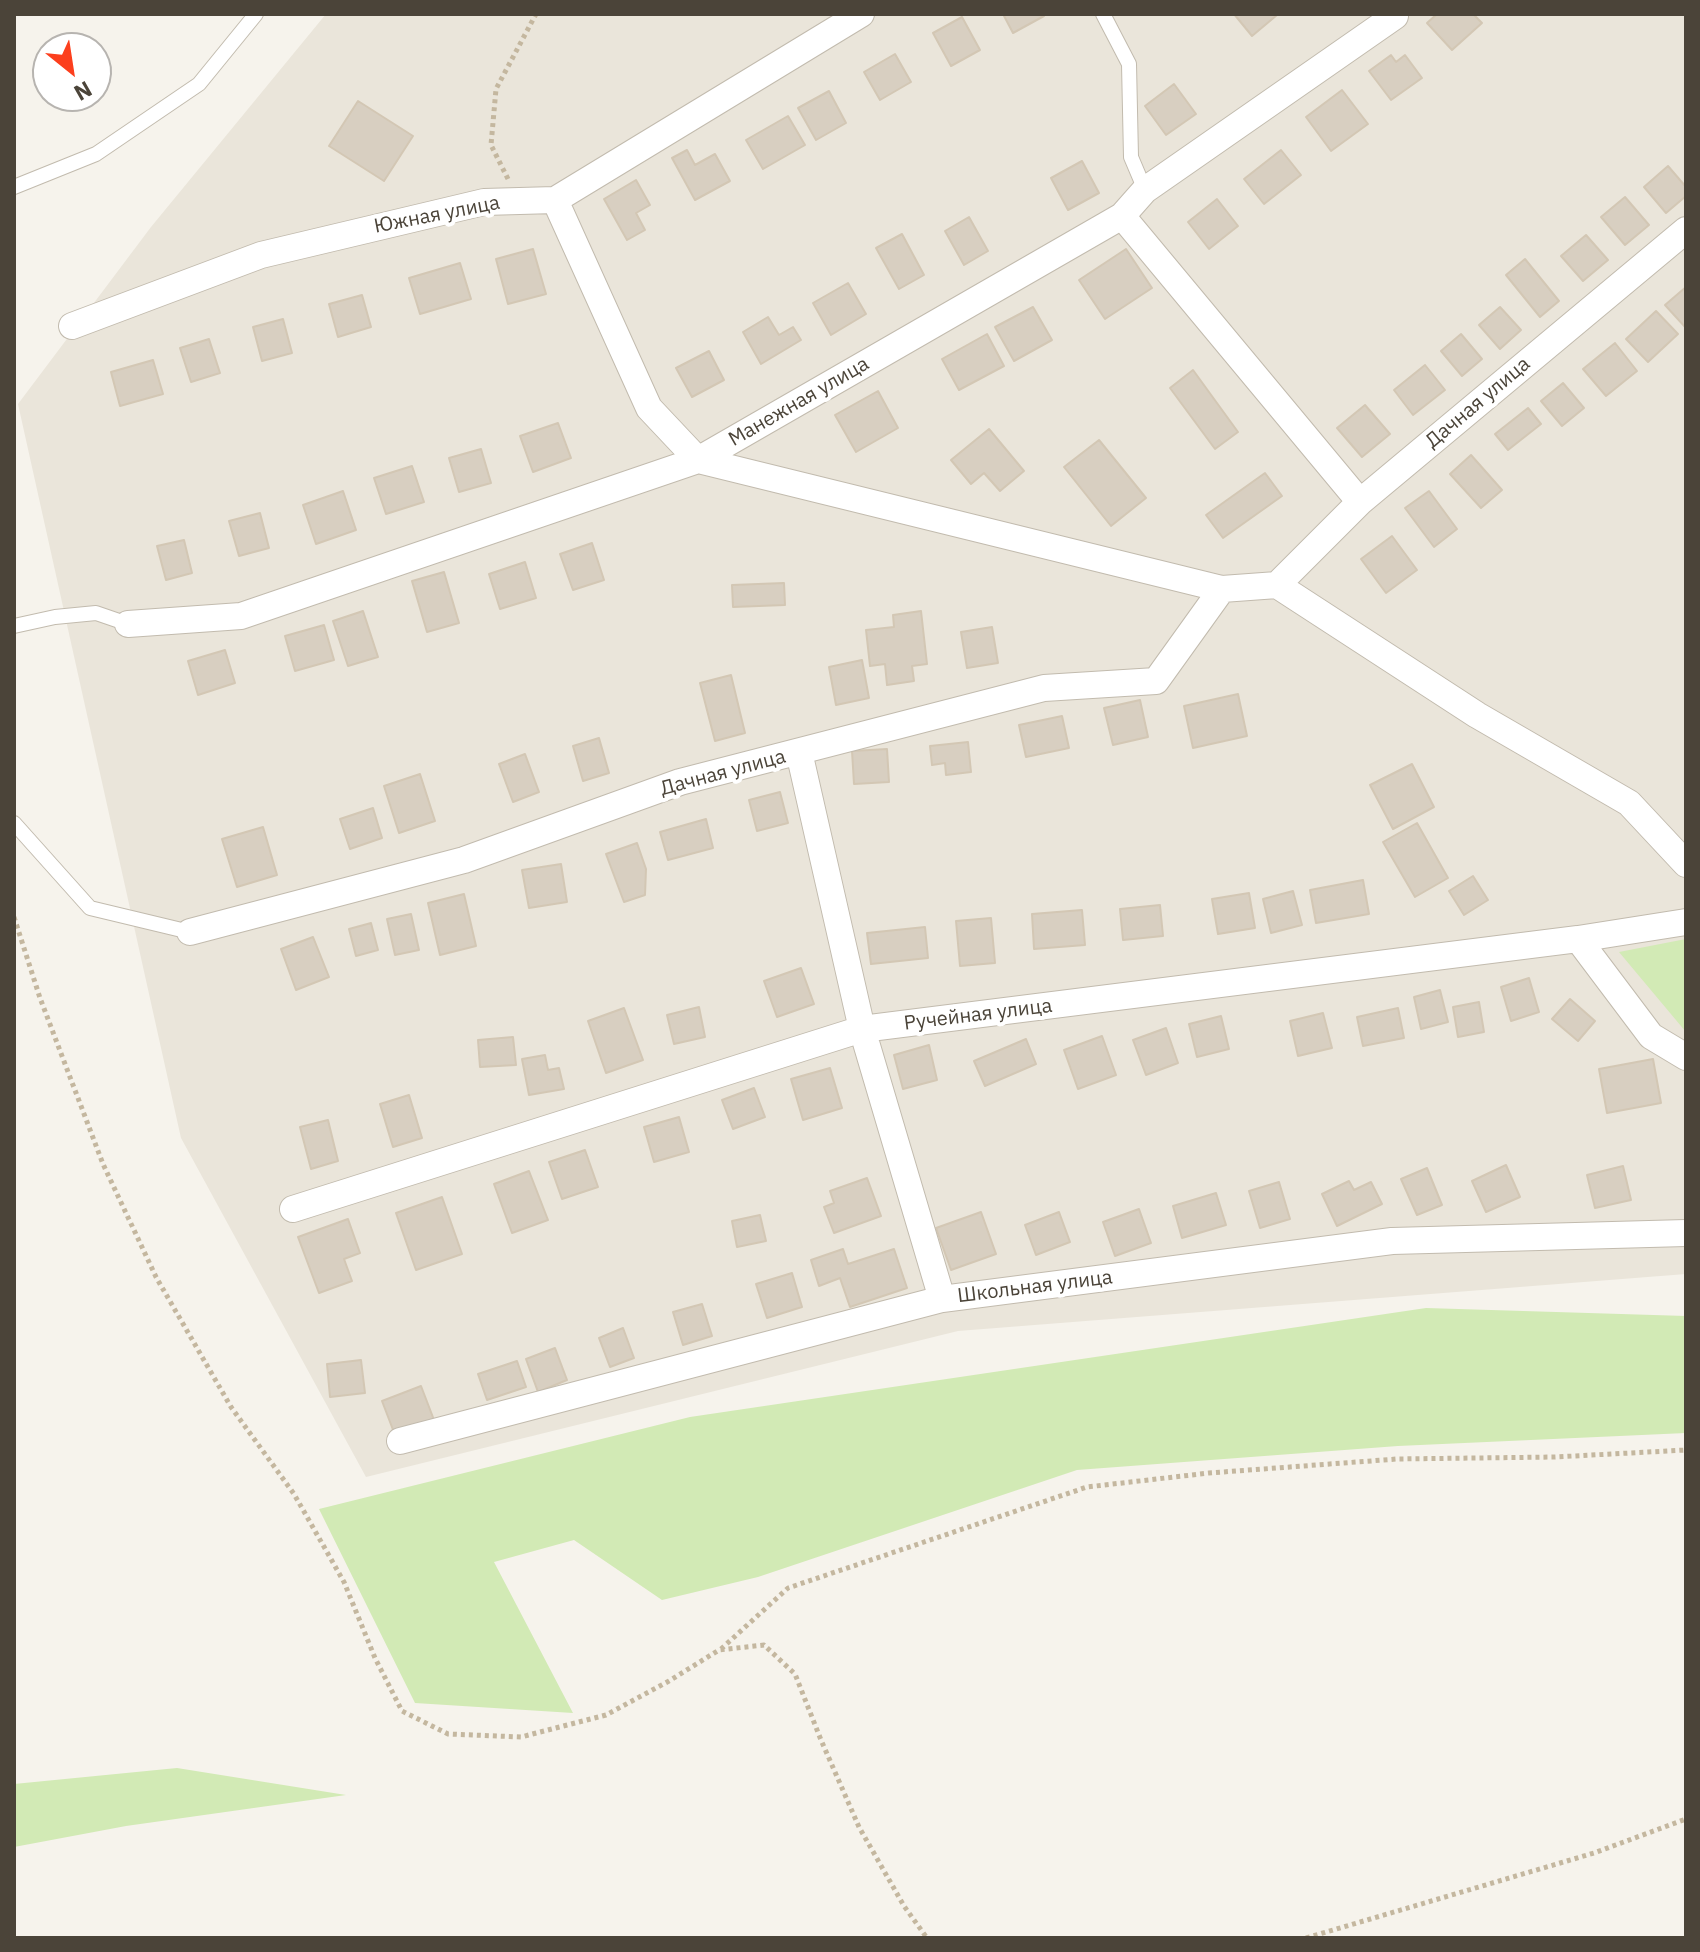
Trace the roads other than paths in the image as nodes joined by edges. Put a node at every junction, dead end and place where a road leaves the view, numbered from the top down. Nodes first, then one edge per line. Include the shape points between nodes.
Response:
1 (256, 14) edge
2 (861, 14) edge
3 (1103, 14) edge
4 (1395, 16) edge
5 (14, 187) edge
6 (1145, 190) junction
7 (555, 200) junction
8 (1122, 216) junction
9 (1686, 230) edge
10 (72, 326) dead end
11 (698, 460) junction
12 (1360, 502) junction
13 (1277, 585) junction
14 (1222, 589) junction
15 (128, 624) joint
16 (14, 626) edge
17 (799, 752) junction
18 (14, 823) edge
19 (1686, 864) edge
20 (1686, 922) edge
21 (190, 932) joint
22 (1578, 939) junction
23 (862, 1029) junction
24 (1686, 1057) edge
25 (293, 1209) dead end
26 (1686, 1233) edge
27 (942, 1299) junction
28 (400, 1441) dead end

1 - 5 lane via 199,84 96,154
2 - 7 street
3 - 6 lane via 1129,64 1131,157
4 - 6 street, Манежная улица
6 - 8 street, Манежная улица
7 - 10 street, Южная улица via 484,202 261,255
7 - 11 street via 649,408
8 - 11 street, Манежная улица
8 - 12 street
9 - 12 street, Дачная улица
11 - 14 street
11 - 15 street, Манежная улица via 241,616
12 - 13 street, Дачная улица
13 - 14 street
13 - 19 street via 1477,715 1629,803
14 - 17 street, Дачная улица via 1156,681 1044,688
15 - 16 lane via 96,613
17 - 21 street, Дачная улица via 680,782 464,860
17 - 23 street
18 - 21 lane via 90,908
20 - 22 street, Ручейная улица
22 - 23 street, Ручейная улица
22 - 24 street via 1651,1036
23 - 25 street, Ручейная улица
23 - 27 street
26 - 27 street, Школьная улица via 1392,1241
27 - 28 street, Школьная улица

